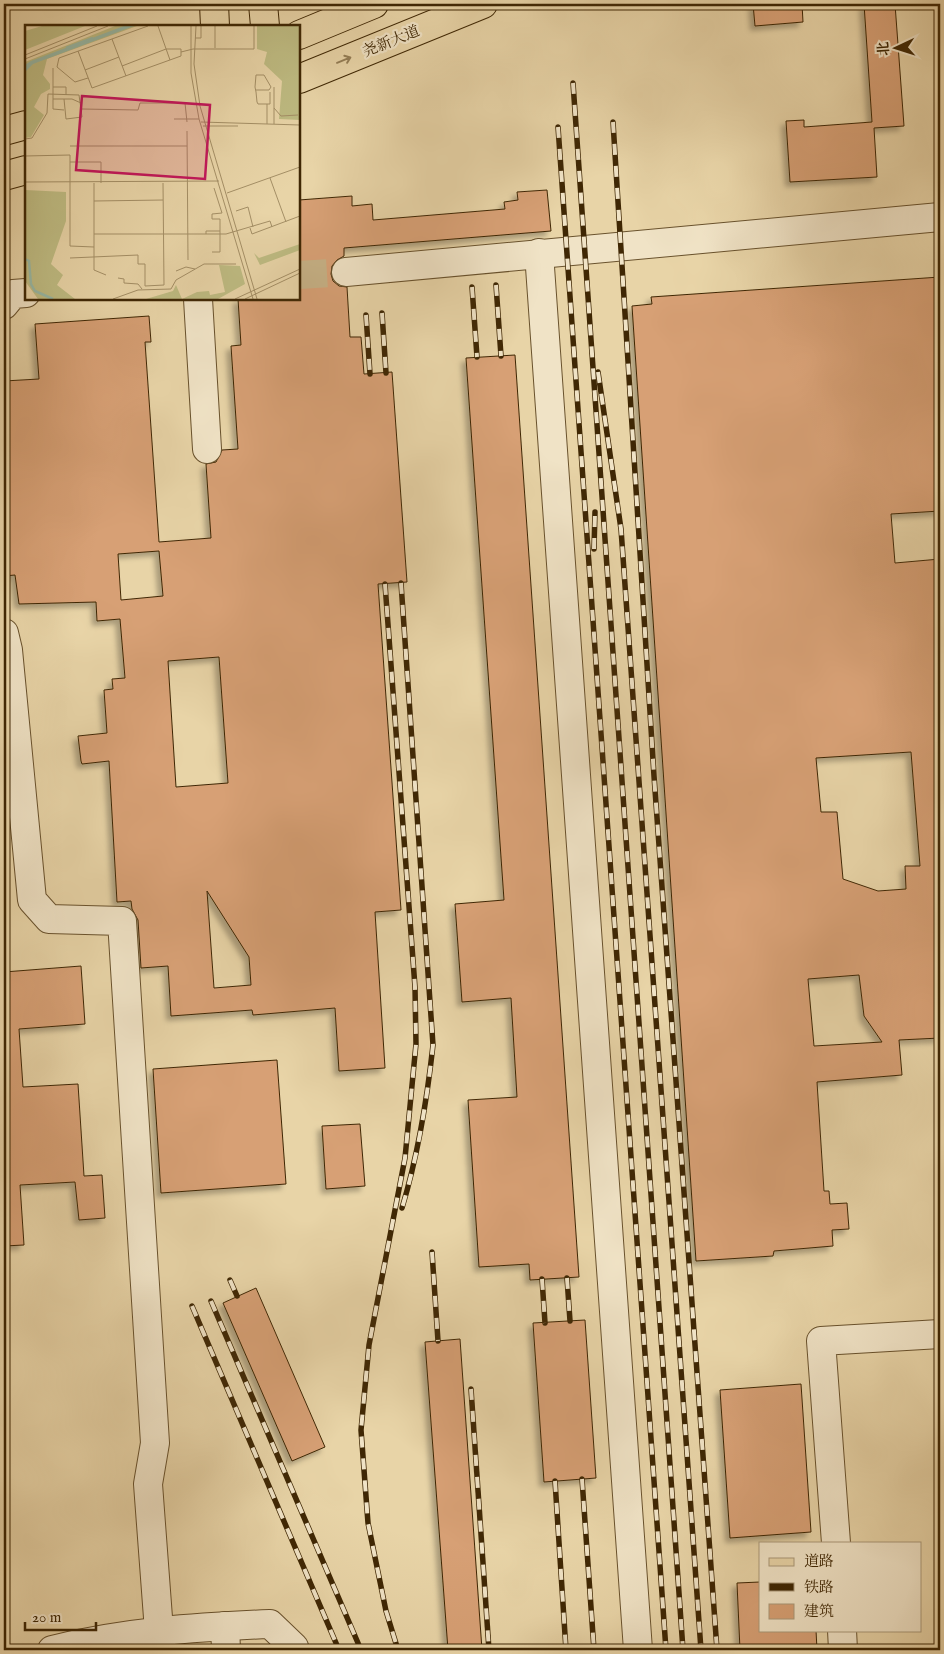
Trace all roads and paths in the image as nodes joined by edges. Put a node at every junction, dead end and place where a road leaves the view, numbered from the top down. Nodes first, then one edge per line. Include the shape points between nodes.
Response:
1 (214, 4) edge
2 (263, 4) edge
3 (374, 4) edge
4 (483, 4) edge
5 (215, 25) edge
6 (265, 25) edge
7 (300, 35) edge
8 (300, 79) edge
9 (25, 125) edge
10 (4, 132) edge
11 (25, 170) edge
12 (4, 176) edge
13 (940, 217) edge
14 (539, 253) junction
15 (346, 272) tunnel mouth
16 (25, 293) edge
17 (198, 300) edge
18 (4, 306) edge
19 (207, 449) dead end
20 (4, 632) edge
21 (940, 1334) edge
22 (836, 1542) edge
23 (159, 1631) junction
24 (842, 1632) edge
25 (226, 1638) edge
26 (84, 1646) edge
27 (52, 1650) edge
28 (295, 1650) edge
29 (638, 1650) edge
30 (844, 1650) edge

1 - 5 main road
2 - 6 main road
3 - 7 main road
8 -> 4 main road, 尧新大道
9 - 10 main road
11 - 12 main road
13 - 14 lane
14 - 15 lane
14 - 29 lane
16 - 18 lane via 12,294
17 - 19 lane
20 - 23 lane via 32,900 49,919 122,921 155,1443 148,1484
21 - 22 lane via 821,1341
23 - 25 lane
23 - 26 lane
24 - 30 lane
25 - 28 lane via 270,1624
26 - 27 lane

